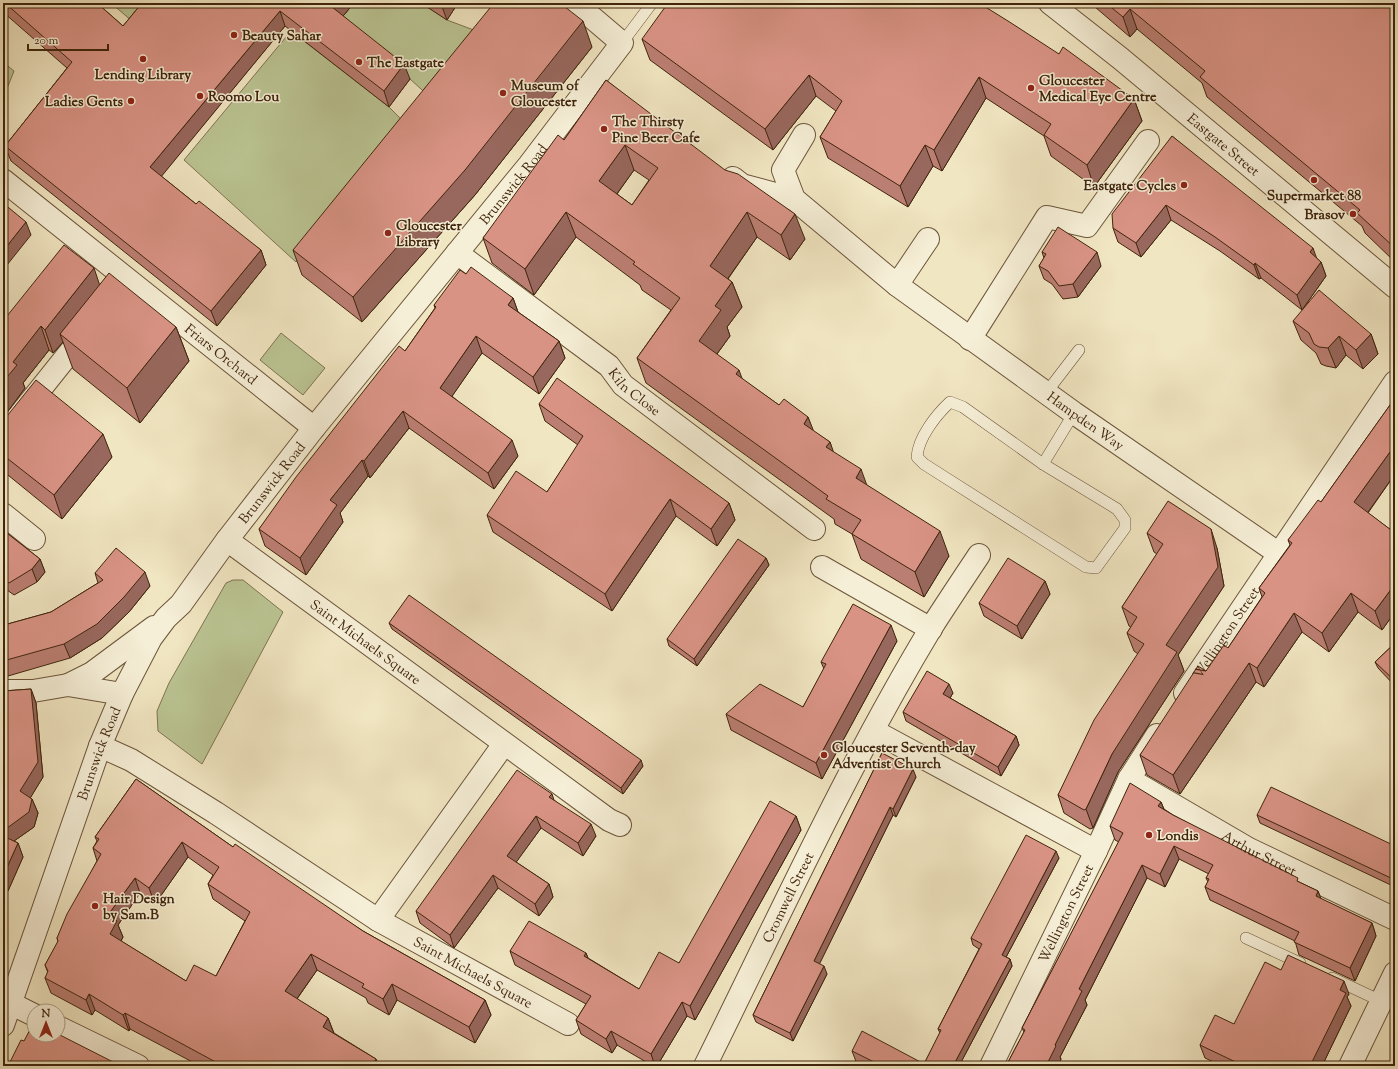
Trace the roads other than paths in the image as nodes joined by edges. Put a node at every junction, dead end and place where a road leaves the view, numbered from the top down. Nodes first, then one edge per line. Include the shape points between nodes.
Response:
1 (575, 3) edge
2 (652, 3) edge
3 (1050, 3) edge
4 (622, 43) junction
5 (804, 135) dead end
6 (1148, 141) dead end
7 (717, 166) edge
8 (3, 180) edge
9 (794, 199) junction
10 (928, 239) dead end
11 (457, 253) junction
12 (897, 285) junction
13 (1395, 287) edge
14 (98, 317) edge
15 (970, 339) junction
16 (1079, 350) dead end
17 (1395, 382) edge
18 (1046, 393) junction
19 (1074, 413) junction
20 (314, 428) junction
21 (3, 436) edge
22 (1043, 464) junction
23 (3, 514) edge
24 (814, 529) dead end
25 (34, 539) dead end
26 (227, 540) junction
27 (1278, 553) junction
28 (979, 554) dead end
29 (822, 567) dead end
30 (166, 618) junction
31 (931, 629) junction
32 (68, 685) junction
33 (3, 691) edge
34 (122, 694) junction
35 (874, 731) junction
36 (504, 744) junction
37 (100, 746) junction
38 (1129, 779) junction
39 (620, 825) dead end
40 (1096, 851) junction
41 (1395, 919) edge
42 (378, 920) junction
43 (1246, 938) dead end
44 (1310, 968) edge
45 (1395, 973) edge
46 (1324, 974) edge
47 (1381, 1000) junction
48 (12, 1004) junction
49 (26, 1011) edge
50 (568, 1024) dead end
51 (3, 1025) edge
52 (66, 1031) edge
53 (138, 1066) edge
54 (705, 1066) edge
55 (991, 1066) edge
56 (1350, 1066) edge

1 - 4 street
2 - 4 lane, Brunswick Road
3 - 13 street, Eastgate Street via 1120,58
4 - 11 street, Brunswick Road via 606,82 529,165
5 - 9 street, Hampden Way via 782,170
6 - 15 street via 1086,226 1047,217
7 - 9 street via 742,185
8 - 20 street, Friars Orchard via 123,286
9 - 12 street, Hampden Way
10 - 12 street
11 - 20 street, Brunswick Road
11 - 24 street, Kiln Close via 609,366 623,385
12 - 15 street, Hampden Way
14 - 21 street
15 - 18 street, Hampden Way
16 - 18 lane
17 - 27 street, Wellington Street
18 - 19 street, Hampden Way
19 - 22 lane
19 - 27 street, Hampden Way
20 - 26 street, Brunswick Road
22 - 22 lane via 1118,510 1126,520 1125,528 1096,568 1086,567 924,464 917,457 917,447 941,410 950,402 962,407
23 - 25 street
26 - 30 street, Brunswick Road via 180,604
26 - 36 street, Saint Michaels Square
27 - 38 street, Wellington Street
28 - 31 street, Cromwell Street
29 - 31 street
30 - 32 street via 92,673
30 - 34 street, Brunswick Road via 151,638
31 - 35 street, Cromwell Street
32 - 33 street
32 - 34 street
34 - 37 street, Brunswick Road
35 - 40 street
35 - 54 street, Cromwell Street via 830,813
36 - 39 street, Saint Michaels Square via 609,820
36 - 42 street
37 - 42 street, Saint Michaels Square via 131,760 216,813
37 - 48 street, Brunswick Road
38 - 40 street, Wellington Street
38 - 41 street, Arthur Street via 1249,849
40 - 55 street, Wellington Street
42 - 50 street, Saint Michaels Square
43 - 44 lane
45 - 47 street
46 - 47 lane
47 - 56 street
48 - 49 street
48 - 51 street, Brunswick Road
52 - 53 street

